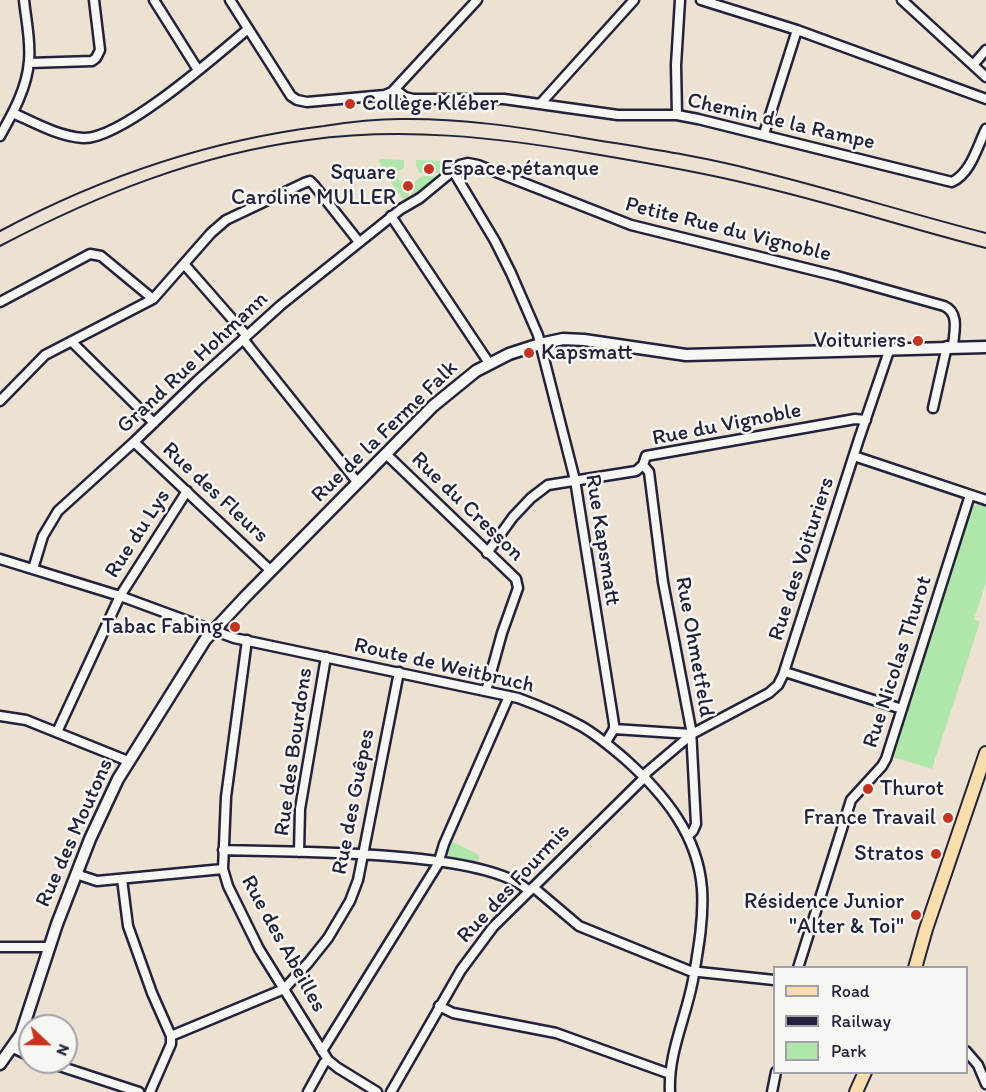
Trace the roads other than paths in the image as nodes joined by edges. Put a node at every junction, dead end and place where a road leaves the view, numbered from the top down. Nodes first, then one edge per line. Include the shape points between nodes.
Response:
1 (24, 0) edge
2 (94, 0) edge
3 (154, 0) edge
4 (230, 0) edge
5 (477, 0) edge
6 (634, 0) edge
7 (680, 0) edge
8 (701, 0) edge
9 (902, 0) edge
10 (248, 29) junction
11 (796, 30) junction
12 (986, 50) edge
13 (29, 63) junction
14 (973, 65) junction
15 (198, 70) junction
16 (986, 77) edge
17 (395, 88) junction
18 (986, 99) edge
19 (541, 103) junction
20 (14, 113) junction
21 (677, 115) junction
22 (986, 129) edge
23 (764, 134) junction
24 (0, 136) edge
25 (453, 171) junction
26 (406, 206) joint
27 (391, 216) junction
28 (358, 243) junction
29 (184, 264) junction
30 (153, 299) junction
31 (0, 302) edge
32 (245, 337) junction
33 (72, 342) junction
34 (540, 344) junction
35 (950, 346) junction
36 (986, 346) edge
37 (890, 348) junction
38 (489, 363) junction
39 (0, 401) edge
40 (933, 408) dead end
41 (866, 420) junction
42 (154, 423) junction
43 (134, 442) junction
44 (386, 454) junction
45 (854, 456) junction
46 (643, 465) junction
47 (575, 480) junction
48 (358, 483) junction
49 (187, 491) junction
50 (970, 495) junction
51 (986, 500) edge
52 (487, 553) junction
53 (0, 559) edge
54 (33, 569) junction
55 (271, 571) junction
56 (120, 596) junction
57 (213, 630) junction
58 (247, 640) junction
59 (326, 657) junction
60 (399, 672) junction
61 (784, 672) junction
62 (486, 691) junction
63 (509, 696) junction
64 (902, 710) junction
65 (0, 716) edge
66 (614, 729) junction
67 (57, 732) junction
68 (692, 734) junction
69 (606, 742) junction
70 (986, 753) edge
71 (128, 761) junction
72 (645, 777) junction
73 (688, 836) junction
74 (223, 850) junction
75 (299, 852) junction
76 (364, 855) junction
77 (439, 861) junction
78 (222, 869) junction
79 (76, 874) junction
80 (122, 879) junction
81 (531, 889) junction
82 (0, 947) edge
83 (48, 948) junction
84 (799, 966) edge
85 (916, 966) edge
86 (694, 972) junction
87 (773, 980) edge
88 (284, 989) junction
89 (439, 1006) junction
90 (171, 1036) junction
91 (13, 1048) junction
92 (18, 1050) edge
93 (322, 1052) junction
94 (968, 1053) edge
95 (2, 1060) edge
96 (328, 1060) junction
97 (78, 1072) edge
98 (670, 1074) junction
99 (776, 1074) edge
100 (863, 1074) edge
101 (986, 1084) edge
102 (139, 1092) edge
103 (150, 1092) edge
104 (308, 1092) edge
105 (376, 1092) edge
106 (391, 1092) edge
107 (670, 1092) edge
108 (772, 1092) edge
109 (856, 1092) edge

1 - 13 street
2 - 13 street via 100,50 96,58
3 - 15 street
4 - 10 street
5 - 17 street
6 - 19 street
7 - 21 street
8 - 11 street
9 - 14 street
10 - 15 street
10 - 17 street via 297,100 385,95
11 - 18 street
11 - 23 street
12 - 14 street
13 - 20 street
14 - 16 street
15 - 20 street via 129,122 86,138 50,130
17 - 19 street, Chemin de la Rampe via 413,99
19 - 21 street, Chemin de la Rampe via 618,115
20 - 24 street
21 - 23 street, Chemin de la Rampe
22 - 23 street, Chemin de la Rampe via 966,171 952,182
25 - 26 street, Petite Rue du Vignoble
25 - 34 street, Rue Kapsmatt via 495,241
25 - 35 street, Petite Rue du Vignoble via 463,164 473,164 631,225 944,306 955,316
26 - 27 street, Grand Rue Hohmann
27 - 28 street, Grand Rue Hohmann
27 - 38 street
28 - 29 street via 310,181 226,220
28 - 32 street, Grand Rue Hohmann
29 - 30 street
29 - 32 street
30 - 31 street via 101,256 90,254
30 - 33 street
32 - 42 street, Grand Rue Hohmann
32 - 48 street
33 - 39 street via 45,356
33 - 42 street
34 - 37 street, Rue de la Ferme Falk via 585,340 686,355
34 - 38 street, Rue de la Ferme Falk
34 - 47 street, Rue Kapsmatt
35 - 36 street, Rue de la Ferme Falk
35 - 37 street, Rue de la Ferme Falk
35 - 40 street
37 - 41 street, Rue des Voituriers
38 - 44 street, Rue de la Ferme Falk via 443,397
41 - 45 street, Rue des Voituriers
41 - 46 street, Rue du Vignoble via 646,456
42 - 43 street, Grand Rue Hohmann
43 - 49 street, Rue des Fleurs
43 - 54 street, Grand Rue Hohmann via 57,511
44 - 48 street, Rue de la Ferme Falk
44 - 52 street, Rue du Cresson
45 - 50 street
45 - 61 street, Rue des Voituriers
46 - 47 street, Rue du Vignoble via 636,471
46 - 68 street, Rue Ohmetfeld via 649,472 663,582
47 - 52 street, Rue du Vignoble via 548,485 531,498
47 - 66 street, Rue Kapsmatt
48 - 55 street, Rue de la Ferme Falk
49 - 55 street, Rue des Fleurs
49 - 56 street, Rue du Lys
50 - 51 street
50 - 64 street, Rue Nicolas Thurot
52 - 62 street, Rue du Cresson via 516,579 518,588
53 - 54 street, Route de Weitbruch
54 - 56 street, Route de Weitbruch
55 - 57 street, Rue de la Ferme Falk
56 - 57 street, Route de Weitbruch
56 - 67 street, Rue du Lys
57 - 58 street, Route de Weitbruch
57 - 71 street, Rue des Moutons
58 - 59 street, Route de Weitbruch
58 - 74 street, Rue des Abeilles via 226,797
59 - 60 street, Route de Weitbruch
59 - 75 street, Rue des Bourdons via 300,809
60 - 62 street, Route de Weitbruch
60 - 76 street, Rue des Guêpes
61 - 64 street
61 - 68 street, Rue des Voituriers via 769,693
62 - 63 street, Route de Weitbruch
63 - 69 street, Route de Weitbruch via 556,713
63 - 77 street
64 - 84 street, Rue Nicolas Thurot via 884,764 851,800
65 - 67 street via 26,720
66 - 68 street
66 - 69 street
67 - 71 street
68 - 72 street, Rue des Voituriers
68 - 73 street, Rue Ohmetfeld via 696,824
69 - 72 street, Route de Weitbruch
70 - 85 main road
71 - 79 street, Rue des Moutons
72 - 73 street, Route de Weitbruch
72 - 81 street, Rue des Fourmis
73 - 86 street, Route de Weitbruch via 702,888 702,920
74 - 75 street
74 - 78 street, Rue des Abeilles
75 - 76 street
76 - 77 street
76 - 88 street, Rue des Guêpes via 350,901 328,938
77 - 81 street via 481,868
77 - 93 street
78 - 80 street
78 - 88 street, Rue des Abeilles via 259,949
79 - 80 street via 97,881
79 - 83 street, Rue des Moutons
80 - 90 street via 128,926
81 - 86 street via 579,926
81 - 89 street, Rue des Fourmis via 476,948
82 - 83 street
83 - 91 street, Rue des Moutons
86 - 87 street
86 - 98 street, Route de Weitbruch
88 - 90 street
88 - 93 street, Rue des Abeilles
89 - 98 street via 453,1013 556,1033
89 - 106 street, Rue des Fourmis
90 - 103 street
91 - 92 street
91 - 95 street, Rue des Moutons
93 - 96 street, Rue des Abeilles
94 - 101 street
96 - 104 street
96 - 105 street, Rue des Abeilles
97 - 102 street
98 - 107 street, Route de Weitbruch
99 - 108 street
100 - 109 main road

